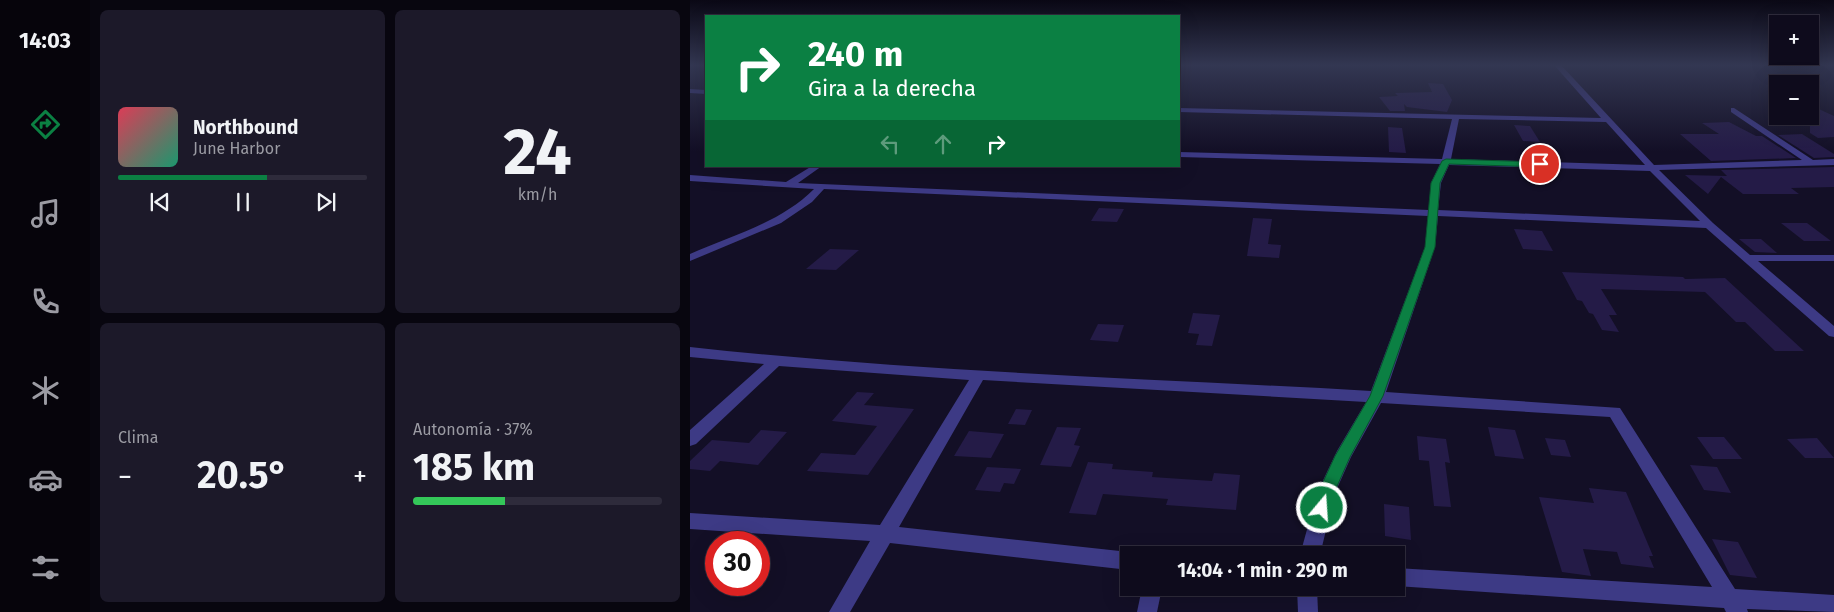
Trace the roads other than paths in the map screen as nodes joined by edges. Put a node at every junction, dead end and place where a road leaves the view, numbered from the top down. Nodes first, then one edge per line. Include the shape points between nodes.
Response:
1 (1583, 94) edge
2 (1180, 110) edge
3 (1734, 110) dead end
4 (1456, 117) junction
5 (1608, 120) junction
6 (1180, 154) edge
7 (1446, 161) junction
8 (1834, 162) edge
9 (1811, 163) junction
10 (816, 167) edge
11 (1652, 168) junction
12 (690, 178) edge
13 (788, 185) junction
14 (822, 186) junction
15 (1435, 213) junction
16 (1709, 225) junction
17 (690, 258) edge
18 (1747, 258) junction
19 (1834, 258) edge
20 (1834, 333) edge
21 (690, 352) edge
22 (776, 362) junction
23 (979, 376) junction
24 (1376, 396) junction
25 (690, 440) edge
26 (690, 522) edge
27 (885, 534) junction
28 (1312, 546) edge
29 (1120, 560) edge
30 (1405, 578) edge
31 (1150, 596) edge
32 (1307, 596) edge
33 (1735, 605) edge
34 (1834, 605) edge
35 (839, 612) edge
36 (1147, 612) edge
37 (1308, 612) edge

1 - 5 street
2 - 4 street
3 - 9 street
4 - 5 street
4 - 7 street
5 - 11 street
6 - 7 street
7 - 11 street
7 - 15 street via 1436,183
8 - 9 street
9 - 11 street
10 - 13 street
11 - 16 street
12 - 13 street
13 - 14 street
14 - 15 street
14 - 17 street via 805,204 777,221
15 - 16 street
15 - 24 street via 1430,247
16 - 18 street
18 - 19 street
18 - 20 street
21 - 22 street
22 - 23 street
22 - 25 street
23 - 24 street
23 - 27 street
24 - 28 street via 1326,493
24 - 33 street via 1615,412
26 - 27 street
27 - 29 street
27 - 35 street
30 - 33 street
31 - 36 street
32 - 37 street
33 - 34 street

